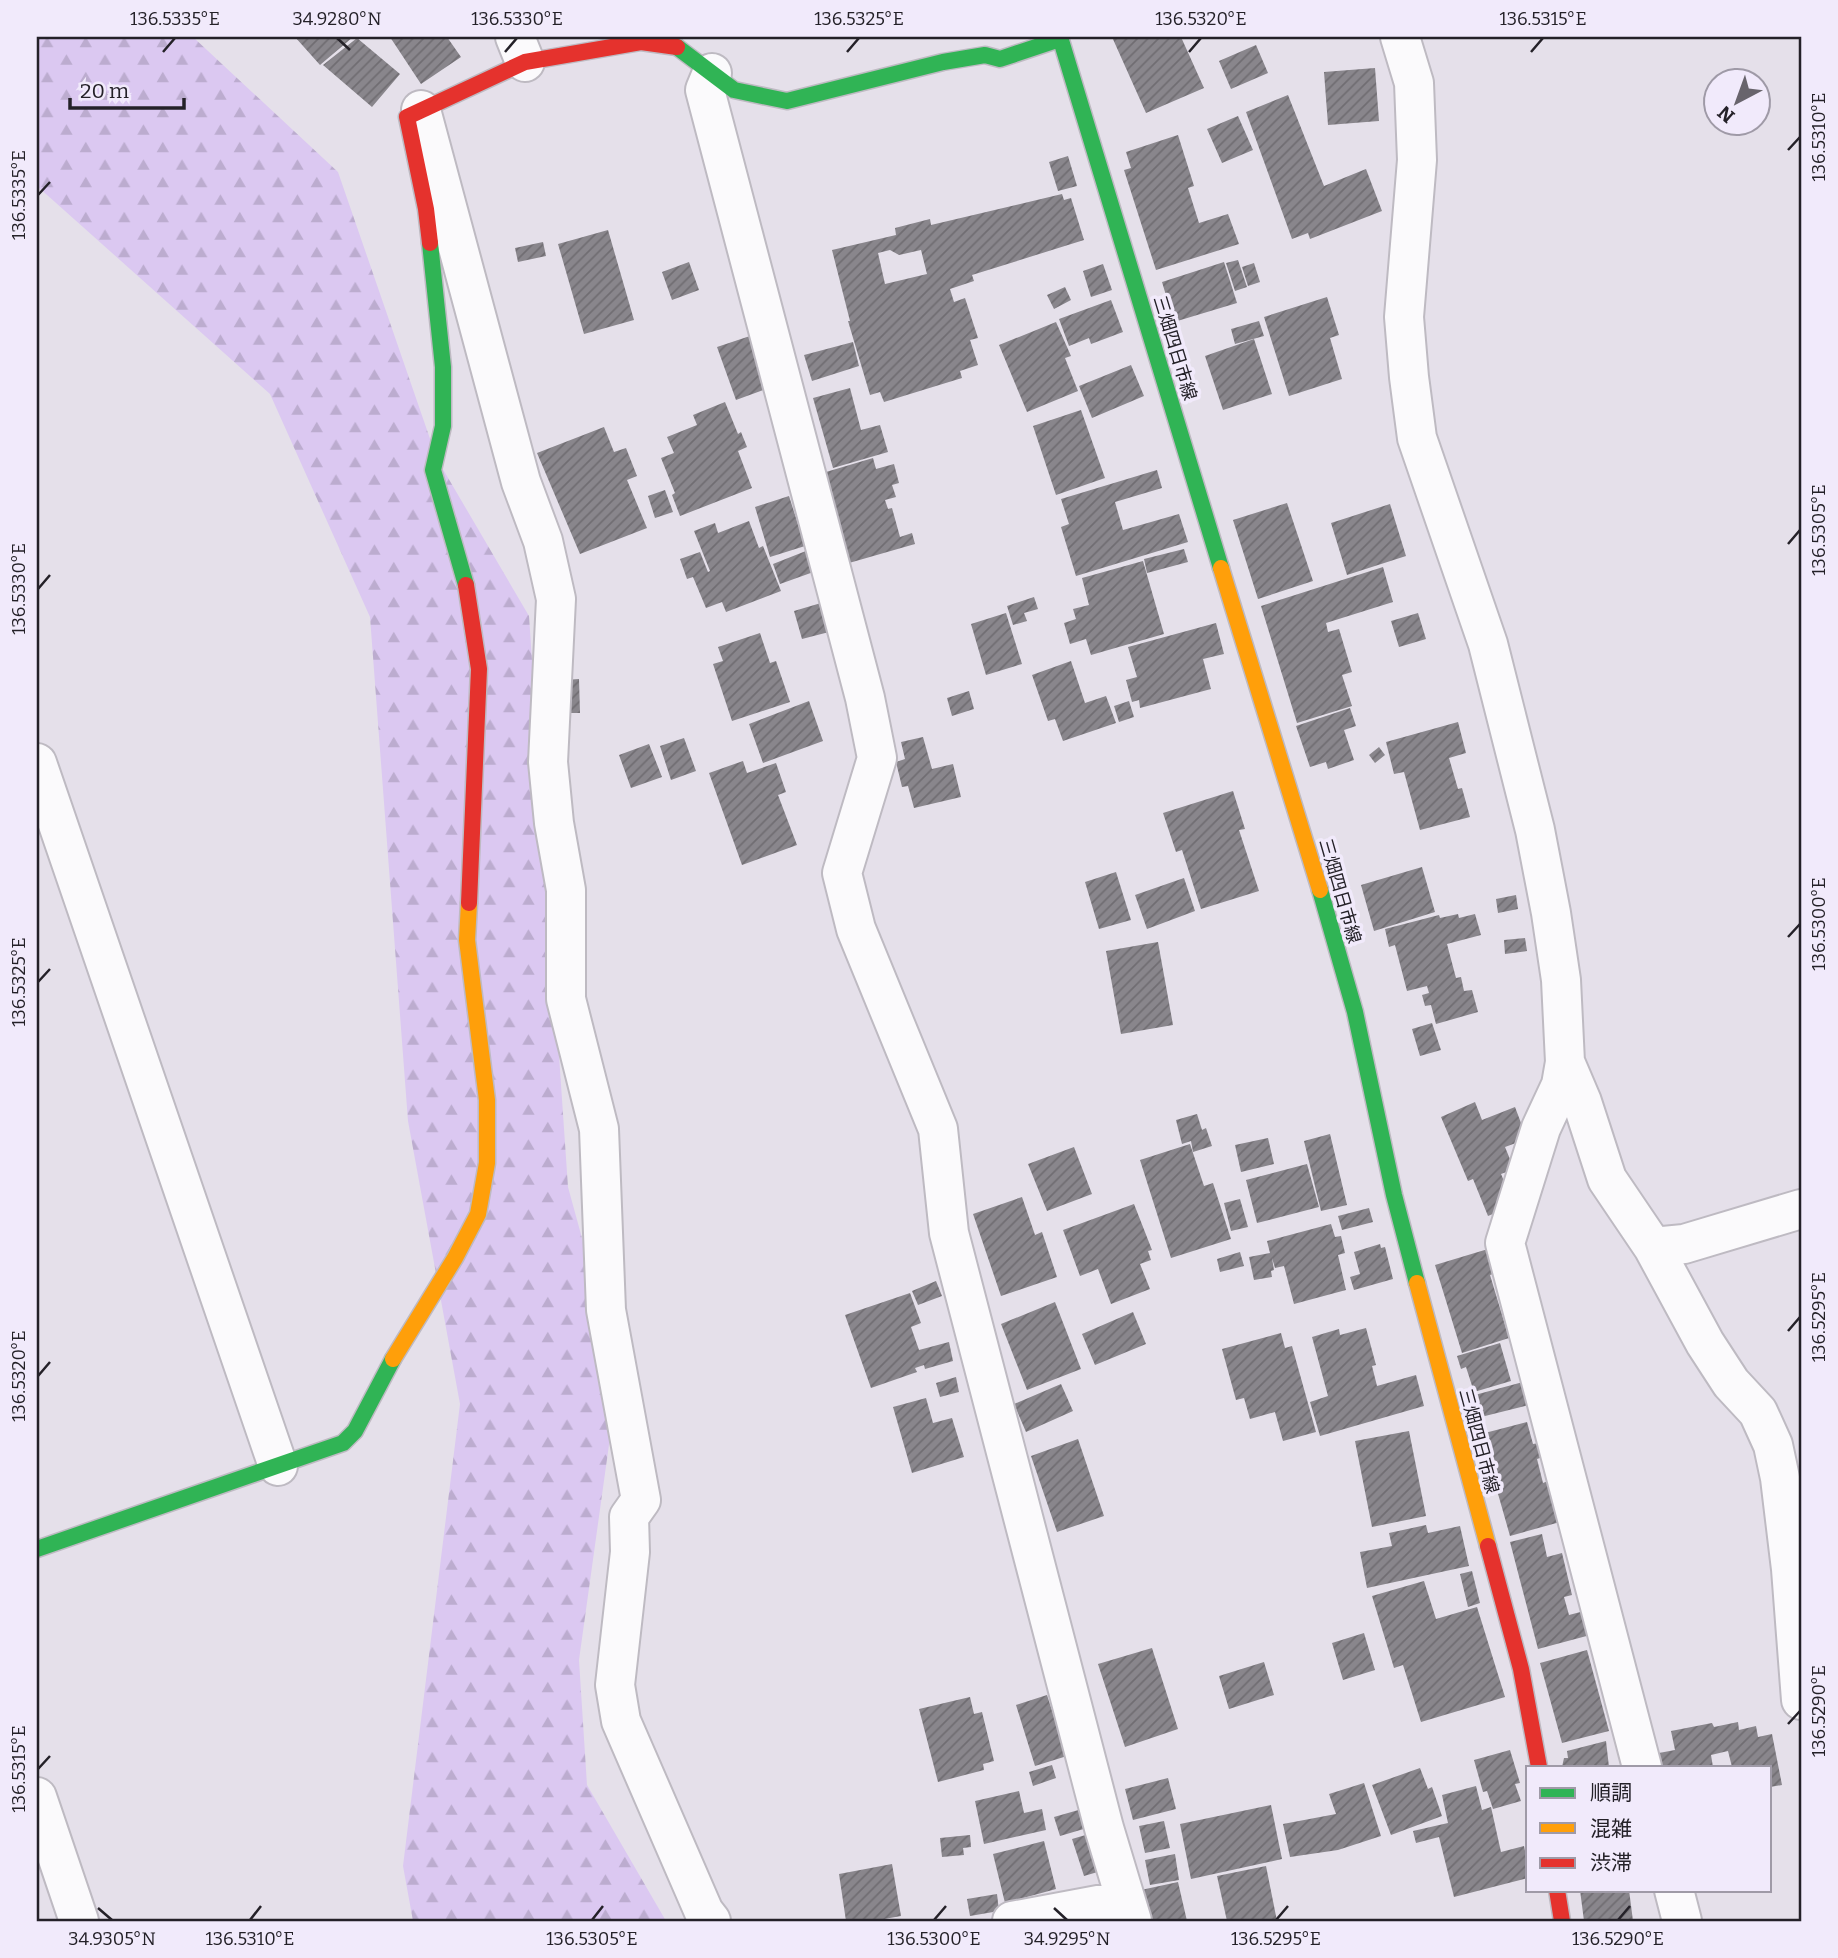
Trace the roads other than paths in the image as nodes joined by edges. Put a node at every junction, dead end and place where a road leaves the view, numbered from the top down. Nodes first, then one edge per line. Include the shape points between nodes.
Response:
1 (1400, 37) edge
2 (1060, 38) edge
3 (520, 49) edge
4 (712, 73) junction
5 (421, 110) junction
6 (37, 763) edge
7 (1565, 1062) junction
8 (1801, 1209) edge
9 (1653, 1247) junction
10 (278, 1466) junction
11 (37, 1549) edge
12 (1801, 1700) edge
13 (1539, 1766) edge
14 (1642, 1766) edge
15 (37, 1797) edge
16 (1557, 1892) edge
17 (1675, 1892) edge
18 (1128, 1911) edge
19 (79, 1921) edge
20 (711, 1921) edge
21 (1012, 1921) edge
22 (1562, 1921) edge
23 (1682, 1921) edge

1 - 7 street via 1414,83 1417,160 1404,317 1417,438 1488,644 1535,830 1561,981
2 - 4 street via 1000,59 985,55 943,62 787,101 734,90
2 - 13 street, 三畑四日市線 via 1355,1012 1394,1195 1521,1669
3 - 4 street via 640,42 677,47
3 - 5 street
4 - 18 street via 705,90 877,758 842,873 856,929 938,1129 949,1233
5 - 10 street via 407,117 426,209 443,367 443,426 433,470 464,574 479,669 467,940 487,1100 487,1163 478,1214 355,1431 343,1443
5 - 20 street via 521,482 544,541 556,599 548,762 566,890 566,999 599,1129 606,1310 641,1500 629,1517 630,1552 615,1685 621,1721
6 - 10 street
7 - 9 street via 1607,1179
7 - 14 street via 1505,1243
8 - 9 street via 1684,1244
9 - 12 street via 1705,1343 1731,1383 1758,1412 1773,1445 1791,1569
10 - 11 street
15 - 19 street
16 - 22 street
17 - 23 street
18 - 21 street

